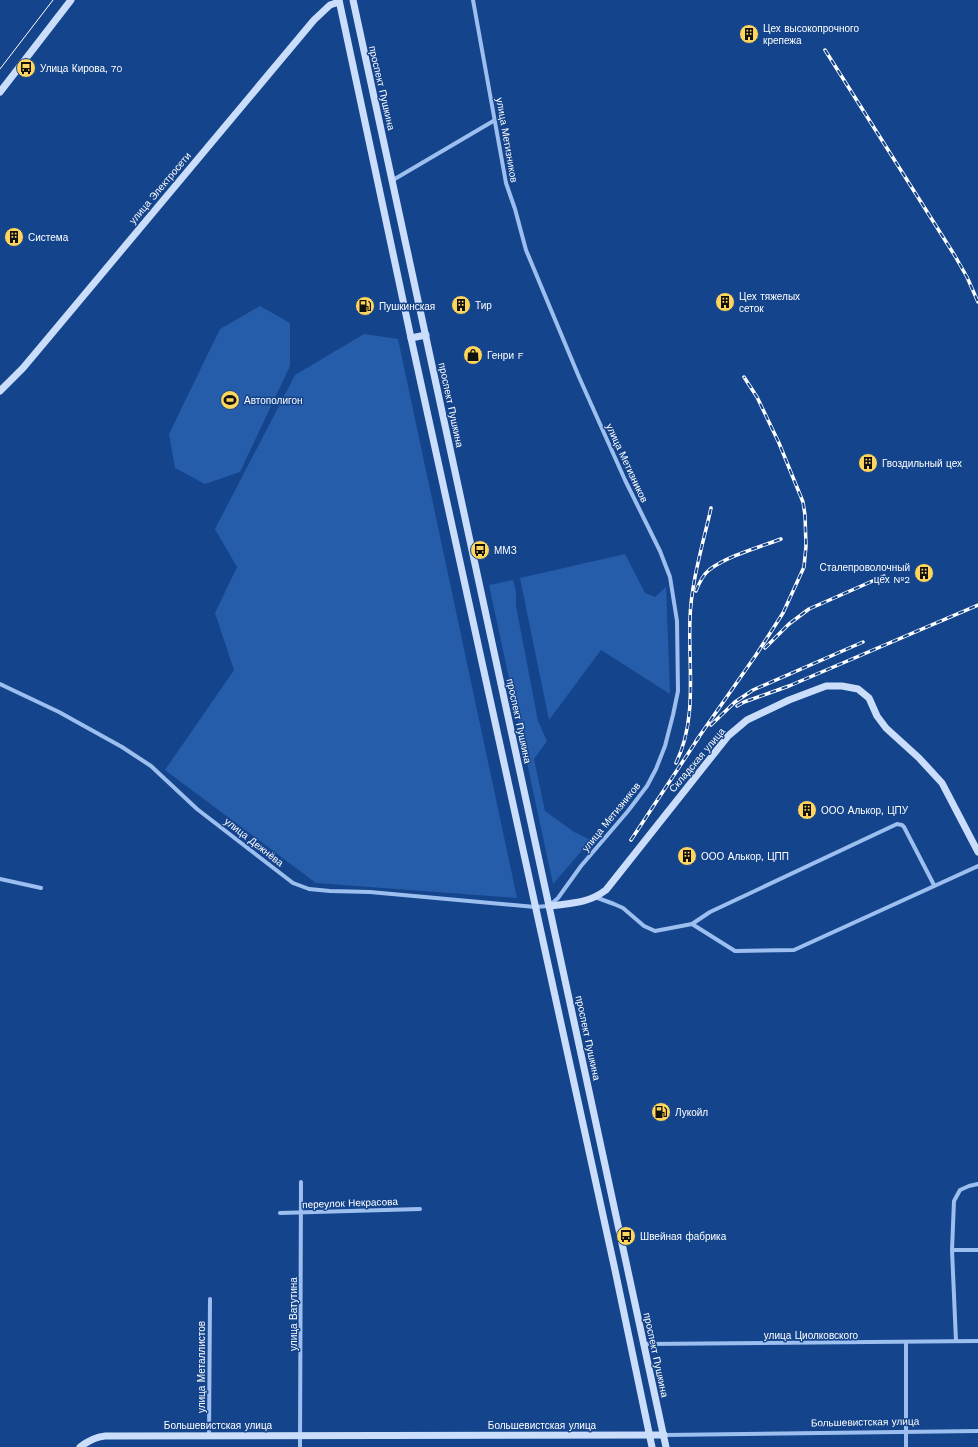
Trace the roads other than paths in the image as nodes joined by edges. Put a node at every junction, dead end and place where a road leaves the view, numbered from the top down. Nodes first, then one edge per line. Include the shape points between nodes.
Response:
1 (71, 0) edge
2 (353, 0) edge
3 (473, 0) edge
4 (339, 1) edge
5 (0, 92) edge
6 (495, 120) junction
7 (393, 180) junction
8 (426, 335) junction
9 (411, 338) junction
10 (0, 391) edge
11 (0, 684) edge
12 (978, 852) edge
13 (978, 866) edge
14 (0, 879) edge
15 (934, 886) junction
16 (41, 888) dead end
17 (596, 897) junction
18 (549, 906) junction
19 (535, 907) junction
20 (692, 924) junction
21 (301, 1182) dead end
22 (978, 1184) edge
23 (420, 1208) dead end
24 (280, 1213) dead end
25 (302, 1213) junction
26 (952, 1250) junction
27 (978, 1250) edge
28 (210, 1299) dead end
29 (956, 1341) junction
30 (978, 1341) edge
31 (906, 1342) junction
32 (643, 1344) junction
33 (978, 1431) edge
34 (906, 1432) junction
35 (209, 1435) junction
36 (300, 1435) junction
37 (649, 1435) junction
38 (664, 1435) junction
39 (80, 1447) edge
40 (300, 1447) edge
41 (652, 1447) edge
42 (666, 1447) edge
43 (906, 1447) edge

1 - 5 main road
2 - 7 main road, проспект Пушкина
3 - 6 street, улица Метизников
4 - 9 main road
4 - 10 main road, улица Электросети via 330,5 314,20 23,368
6 - 7 street
6 - 18 street, улица Метизников via 506,183 526,250 625,480 660,551 670,577 677,621 678,691 665,746 656,769 628,811
7 - 8 main road, проспект Пушкина
8 - 9 main road
8 - 18 main road, проспект Пушкина
9 - 19 main road
11 - 19 street, улица Дежнёва via 80,724 151,766 197,809 293,883 323,891 370,892
12 - 17 main road, Складская улица via 942,783 886,728 869,698 858,689 826,686 747,720 728,736 606,890
13 - 15 street
14 - 16 street
15 - 20 street via 794,950 736,951
15 - 20 street via 904,827 897,824 710,912
17 - 18 main road, Складская улица
17 - 20 street via 622,908 644,926 655,931
18 - 19 street, улица Дежнёва
18 - 32 main road, проспект Пушкина
19 - 37 main road
21 - 25 street, улица Ватутина
22 - 26 street via 960,1190 956,1195
23 - 25 street, переулок Некрасова
24 - 25 street, переулок Некрасова
25 - 36 street, улица Ватутина
26 - 27 street
26 - 29 street
28 - 35 street, улица Металлистов
29 - 30 street, улица Циолковского
29 - 31 street, улица Циолковского
31 - 32 street, улица Циолковского
31 - 34 street
32 - 38 main road, проспект Пушкина
33 - 34 street, Большевистская улица
34 - 38 street, Большевистская улица
34 - 43 street
35 - 36 main road, Большевистская улица
35 - 39 main road, Большевистская улица via 105,1436 90,1440
36 - 37 main road, Большевистская улица
36 - 40 street, улица Ватутина
37 - 38 main road, Большевистская улица
37 - 41 main road
38 - 42 main road, проспект Пушкина

